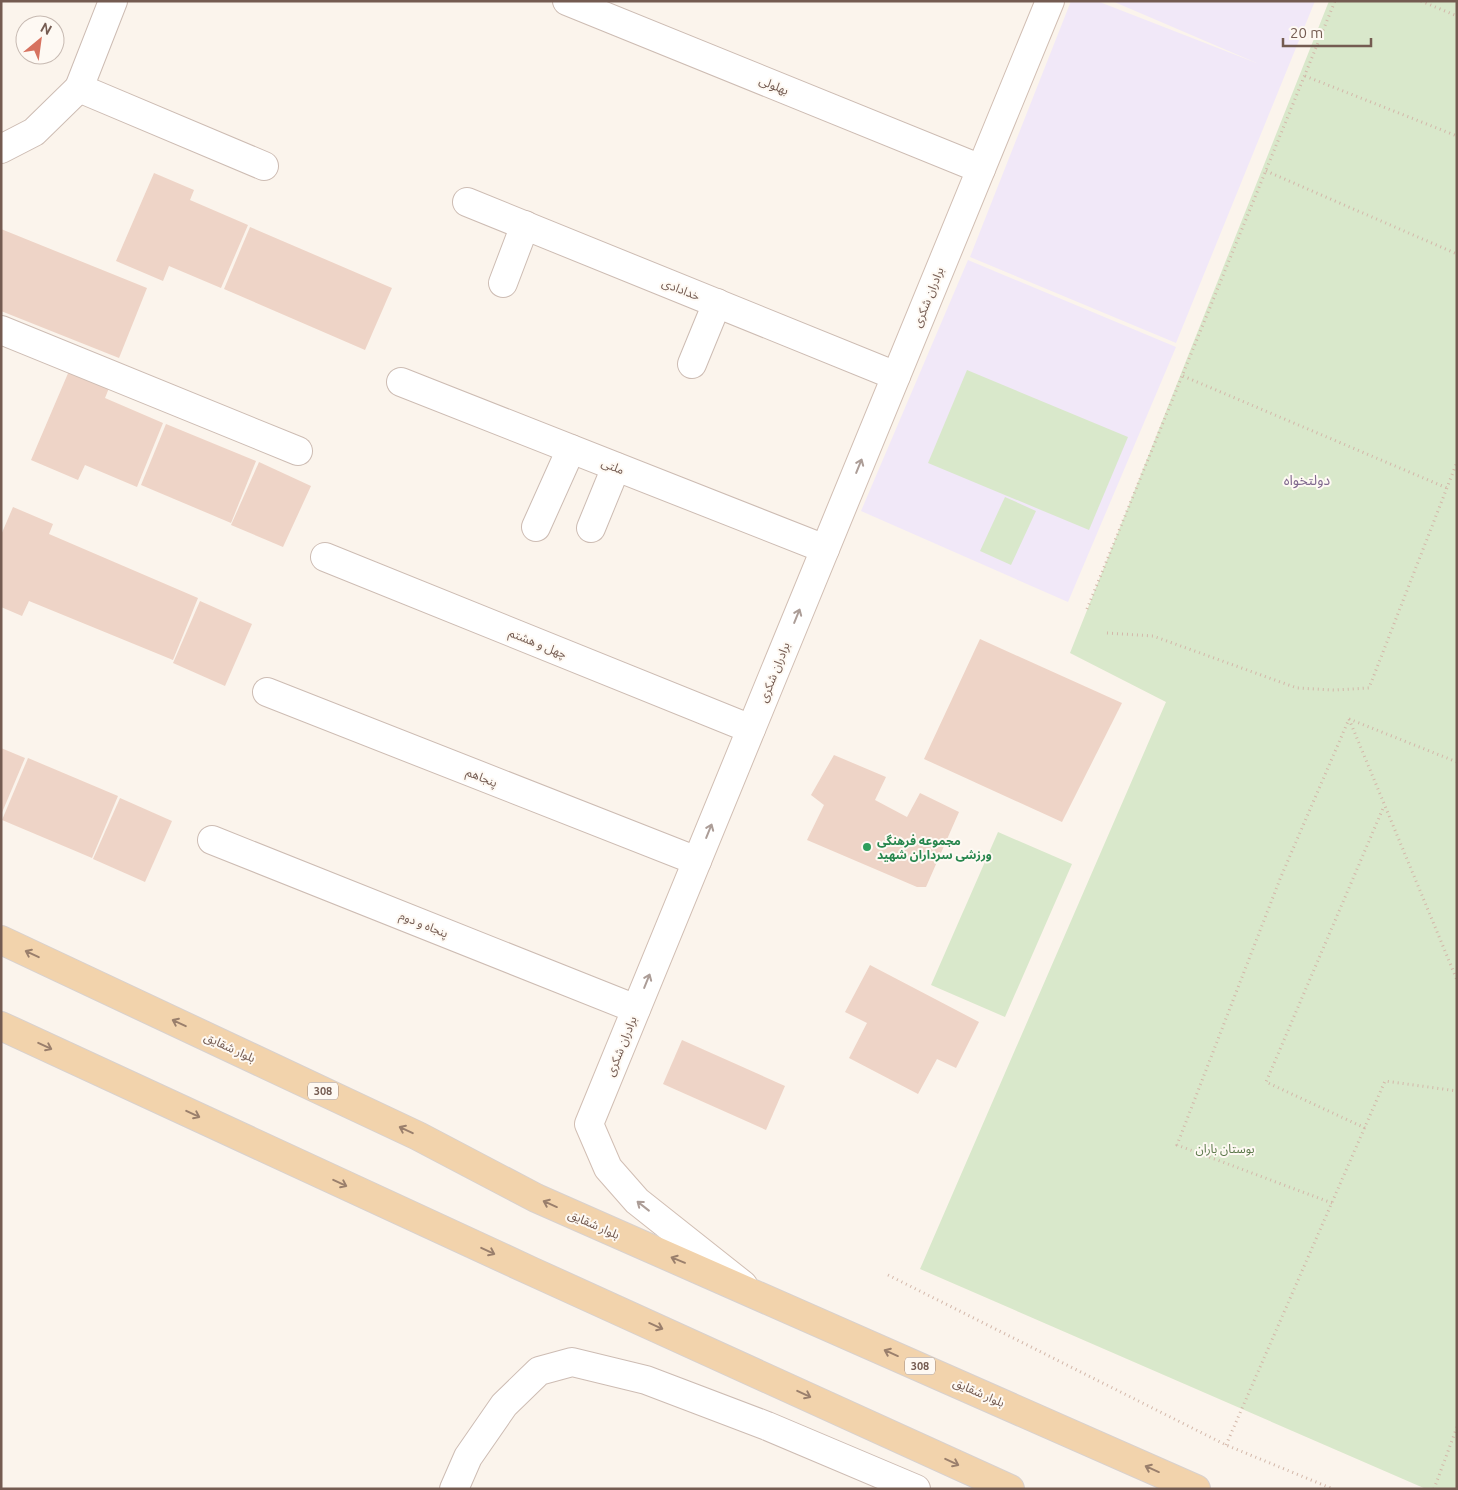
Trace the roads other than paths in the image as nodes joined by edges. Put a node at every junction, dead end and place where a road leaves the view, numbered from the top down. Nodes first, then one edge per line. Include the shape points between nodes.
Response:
1 (113, 1) edge
2 (567, 1) edge
3 (1050, 1) edge
4 (79, 88) junction
5 (1, 149) edge
6 (264, 166) dead end
7 (981, 169) junction
8 (467, 202) dead end
9 (525, 225) junction
10 (503, 283) dead end
11 (717, 304) junction
12 (1, 330) edge
13 (692, 364) dead end
14 (896, 376) junction
15 (401, 382) dead end
16 (571, 449) junction
17 (298, 451) dead end
18 (616, 467) junction
19 (536, 527) dead end
20 (592, 528) dead end
21 (825, 549) junction
22 (325, 557) dead end
23 (267, 692) dead end
24 (751, 729) junction
25 (212, 840) dead end
26 (697, 861) junction
27 (1, 940) edge
28 (636, 1009) junction
29 (1, 1026) edge
30 (750, 1290) junction
31 (454, 1489) edge
32 (916, 1489) edge
33 (1010, 1489) edge
34 (1196, 1489) edge

1 - 4 street
2 - 7 street, بهلولی
3 - 7 street, برادران شکری
4 - 5 street via 34,132
4 - 6 street
7 - 14 street, برادران شکری
8 - 9 street, خدادادی
9 - 10 street
9 - 11 street, خدادادی
11 - 13 street
11 - 14 street, خدادادی
12 - 17 street
21 -> 14 street, برادران شکری
15 - 16 street, ملتی
16 - 18 street, ملتی
16 - 19 street
18 - 20 street
18 - 21 street, ملتی
24 -> 21 street, برادران شکری
22 - 24 street, چهل و هشتم
23 - 26 street, پنجاهم
26 -> 24 street, برادران شکری
25 - 28 street, پنجاه و دوم
28 -> 26 street, برادران شکری
30 -> 27 main road, بلوار شقایق / 308 via 536,1198 418,1136
30 -> 28 street, برادران شکری via 637,1201 608,1168 589,1124
29 -> 33 main road
34 -> 30 main road, بلوار شقایق / 308
31 - 32 street via 468,1457 504,1404 539,1371 572,1362 646,1380 767,1426

